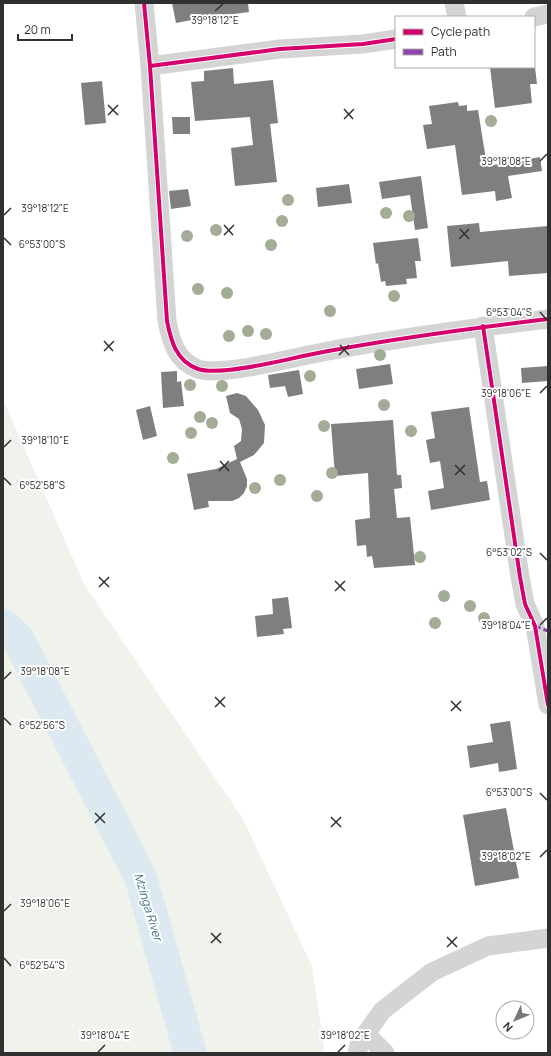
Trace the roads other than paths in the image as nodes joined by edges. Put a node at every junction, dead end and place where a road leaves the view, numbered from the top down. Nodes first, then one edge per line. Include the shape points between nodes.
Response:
1 (144, 3) edge
2 (454, 3) edge
3 (548, 14) edge
4 (456, 16) edge
5 (535, 17) edge
6 (395, 39) edge
7 (150, 66) junction
8 (548, 319) edge
9 (483, 326) junction
10 (548, 705) edge
11 (548, 938) edge
12 (366, 1034) junction
13 (357, 1053) edge
14 (385, 1053) edge

1 - 7 street
2 - 4 street
3 - 5 street
6 - 7 street via 363,44 280,49
7 - 9 street via 167,321 171,342 177,354 186,363 198,369 216,371 247,368 323,352
8 - 9 street
9 - 10 street via 520,577 525,604 535,626
11 - 12 street via 488,946 432,972 382,1011
12 - 13 street
12 - 14 street

